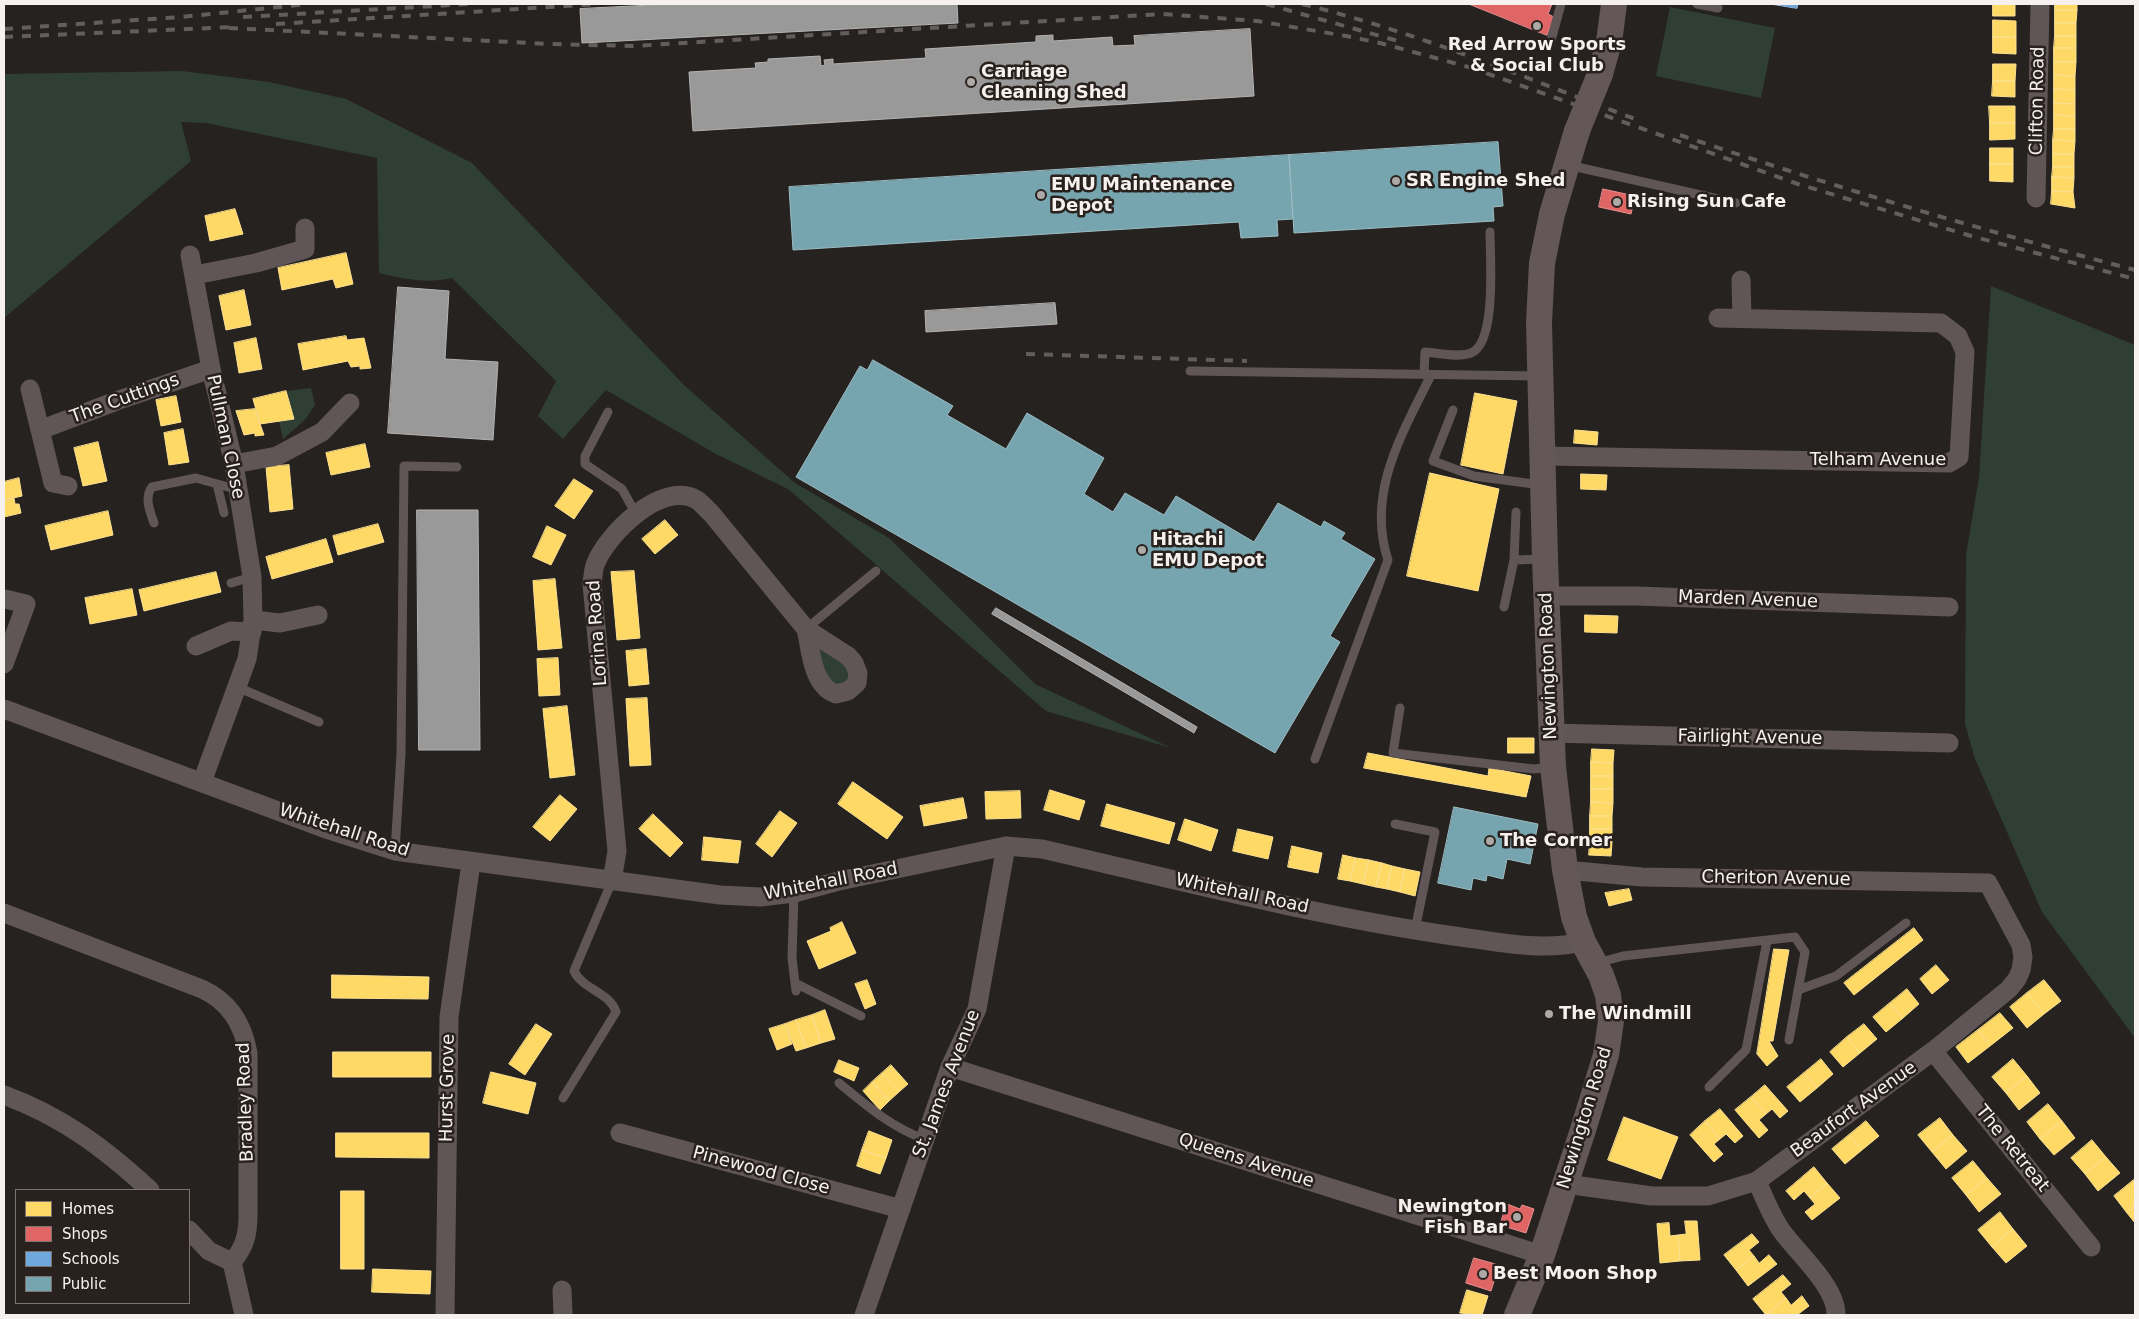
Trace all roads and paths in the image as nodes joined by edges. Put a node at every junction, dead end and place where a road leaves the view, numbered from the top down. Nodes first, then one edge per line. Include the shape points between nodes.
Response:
1 (1561, 4) edge
2 (1614, 4) edge
3 (1696, 4) edge
4 (2040, 4) edge
5 (1718, 8) dead end
6 (1550, 44) dead end
7 (1566, 164) junction
8 (2036, 198) dead end
9 (1736, 203) dead end
10 (305, 228) dead end
11 (1490, 232) dead end
12 (190, 255) dead end
13 (195, 275) junction
14 (1741, 280) dead end
15 (1718, 318) dead end
16 (1742, 318) junction
17 (210, 369) junction
18 (1190, 371) dead end
19 (1427, 375) junction
20 (1539, 376) junction
21 (30, 389) dead end
22 (350, 403) dead end
23 (1453, 410) dead end
24 (608, 412) dead end
25 (40, 430) junction
26 (1544, 456) junction
27 (234, 464) junction
28 (457, 467) dead end
29 (217, 484) junction
30 (237, 485) junction
31 (68, 486) dead end
32 (1544, 486) junction
33 (1516, 512) dead end
34 (224, 513) dead end
35 (636, 514) junction
36 (154, 523) dead end
37 (1545, 559) junction
38 (1514, 560) junction
39 (876, 571) dead end
40 (252, 577) junction
41 (231, 583) dead end
42 (1546, 596) junction
43 (5, 599) edge
44 (1504, 607) dead end
45 (1949, 607) dead end
46 (318, 615) dead end
47 (252, 626) junction
48 (806, 629) joint
49 (196, 646) dead end
50 (4, 664) edge
51 (236, 687) junction
52 (1400, 708) dead end
53 (4, 709) edge
54 (319, 722) dead end
55 (1551, 733) junction
56 (1950, 743) dead end
57 (1315, 759) dead end
58 (1553, 767) junction
59 (202, 782) junction
60 (1395, 824) dead end
61 (1006, 846) junction
62 (395, 851) junction
63 (471, 863) junction
64 (1565, 870) junction
65 (612, 881) junction
66 (1988, 883) joint
67 (794, 893) junction
68 (4, 913) edge
69 (1906, 923) dead end
70 (1415, 930) junction
71 (1766, 942) junction
72 (1589, 953) junction
73 (1798, 990) junction
74 (861, 1016) dead end
75 (1789, 1040) dead end
76 (1933, 1051) junction
77 (950, 1067) junction
78 (838, 1083) dead end
79 (1709, 1087) dead end
80 (4, 1095) edge
81 (563, 1098) dead end
82 (620, 1132) dead end
83 (924, 1139) junction
84 (1757, 1181) junction
85 (1566, 1184) junction
86 (149, 1189) edge
87 (901, 1210) junction
88 (190, 1231) edge
89 (2091, 1247) dead end
90 (1542, 1255) junction
91 (232, 1262) junction
92 (562, 1290) dead end
93 (871, 1314) edge
94 (244, 1315) edge
95 (445, 1315) edge
96 (563, 1315) edge
97 (1517, 1315) edge
98 (1836, 1315) edge

1 - 6 lane
2 - 7 main road, Newington Road, bridge via 1609,42 1600,74
3 - 5 lane
4 - 8 street, Clifton Road
7 - 9 lane
7 - 20 main road, Newington Road via 1542,263
10 - 13 street via 306,249
11 - 19 lane via 1490,310 1486,334 1480,346 1471,353 1425,352
12 - 13 street, Pullman Close
13 - 17 street, Pullman Close
14 - 16 street
15 - 16 street, Telham Avenue
16 - 26 street, Telham Avenue via 1941,323 1958,336 1965,352 1959,457 1949,463
17 - 25 street, The Cuttings
17 - 27 street, Pullman Close
18 - 19 lane
19 - 20 lane
19 - 57 lane via 1388,469 1382,494 1380,528 1388,560
20 - 26 main road, Newington Road
21 - 25 street
22 - 27 street via 322,432 278,456
23 - 32 lane via 1434,461 1474,476
24 - 35 lane via 585,456 585,464 622,489
25 - 31 street via 53,483
26 - 32 main road, Newington Road
27 - 30 street, Pullman Close
28 - 62 lane via 404,466 401,754
29 - 30 lane
29 - 34 lane
29 - 36 lane via 196,478 152,487 148,492
30 - 40 street, Pullman Close
32 - 37 main road, Newington Road
33 - 38 lane
35 - 48 street, Lorina Road via 660,498 696,499
35 - 65 street, Lorina Road via 600,556 595,564 592,584 617,852
37 - 38 lane
37 - 42 main road, Newington Road
38 - 44 lane
39 - 48 lane
40 - 41 lane
40 - 47 street, Pullman Close
42 - 45 street, Marden Avenue
42 - 55 main road, Newington Road
43 - 50 street via 26,604
46 - 47 street via 280,624
47 - 49 street
47 - 51 street, Pullman Close via 247,659
51 - 54 lane
51 - 59 street, Pullman Close
52 - 58 lane via 1393,753 1534,768
53 - 59 street, Whitehall Road
55 - 56 street, Fairlight Avenue
55 - 58 main road, Newington Road
58 - 64 main road, Newington Road
59 - 62 street, Whitehall Road
60 - 70 lane via 1435,832
61 - 67 street, Whitehall Road via 839,880
61 - 70 street, Whitehall Road via 1042,850
61 - 77 street, St. James Avenue via 978,1009
62 - 63 street, Whitehall Road
63 - 65 street, Whitehall Road
63 - 95 street, Hurst Grove via 449,1017
64 - 66 street, Cheriton Avenue via 1642,877
64 - 72 main road, Newington Road via 1574,917
65 - 67 street, Whitehall Road via 720,895 760,897
65 - 81 lane via 574,971 578,979 613,1003 616,1012
66 - 76 street, Beaufort Avenue via 2021,945 2021,970 2009,990
67 - 74 lane via 792,958 796,987
68 - 91 street, Bradley Road via 202,989 216,996 233,1012 245,1037 248,1053 248,1230 243,1249
69 - 73 lane via 1836,976
70 - 72 street, Whitehall Road via 1530,946 1564,947
71 - 72 lane via 1623,956
71 - 73 lane via 1795,937 1805,952
71 - 79 lane via 1746,1050
72 - 85 main road, Newington Road via 1608,995 1611,1021 1606,1055
73 - 75 lane
76 - 84 street, Beaufort Avenue
76 - 89 street, The Retreat
77 - 83 street, St. James Avenue
77 - 90 street, Queens Avenue
78 - 83 lane via 878,1115 907,1133
80 - 86 street via 39,1108 79,1132
82 - 87 street, Pinewood Close
83 - 87 street, St. James Avenue
84 - 85 street, Beaufort Avenue via 1708,1196 1652,1196
84 - 98 street via 1780,1228 1830,1292 1837,1306
85 - 90 main road, Newington Road
87 - 93 street, St. James Avenue
88 - 91 street via 208,1251
90 - 97 main road, Newington Road
91 - 94 street
92 - 96 street

